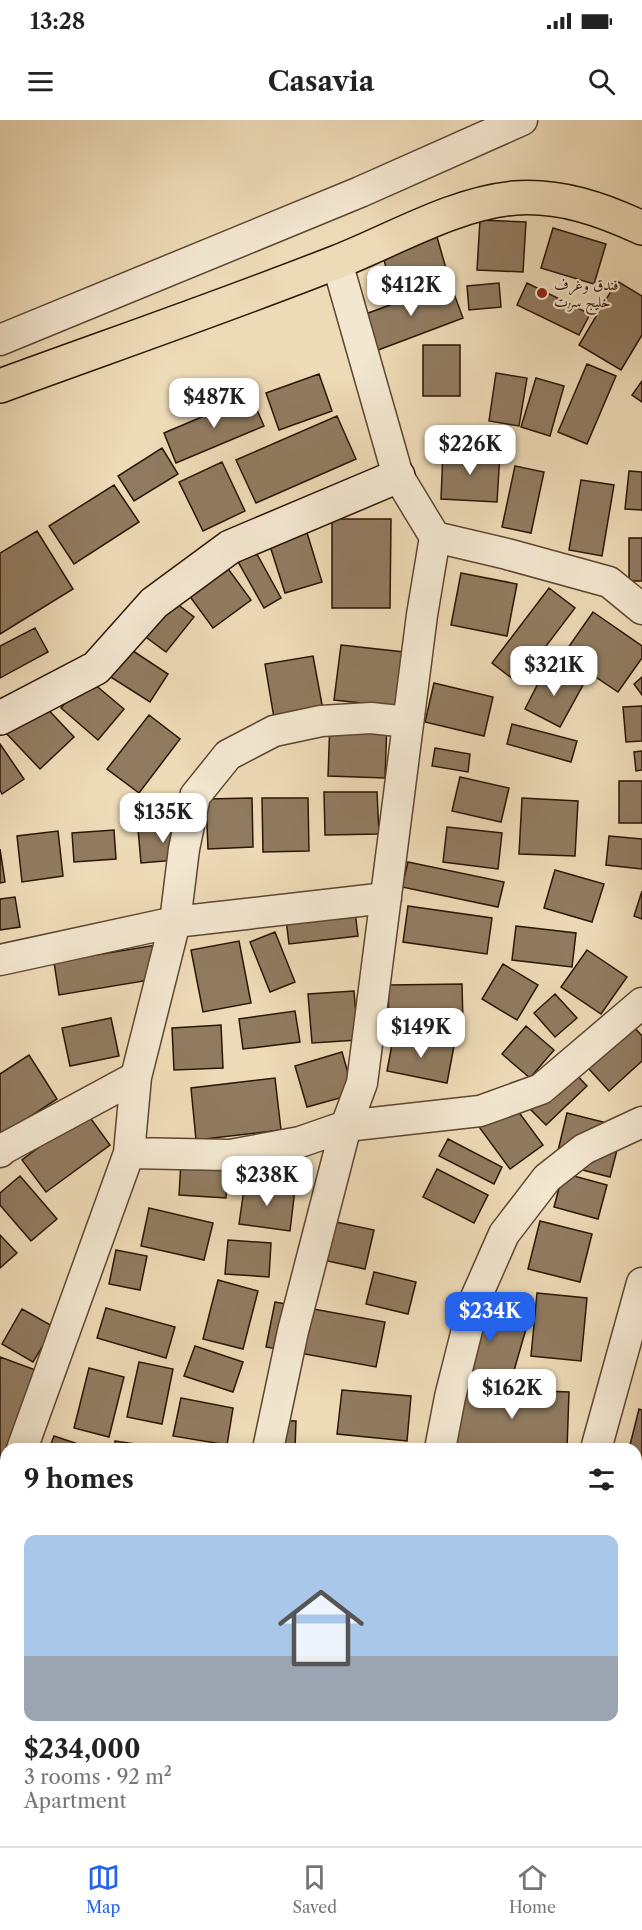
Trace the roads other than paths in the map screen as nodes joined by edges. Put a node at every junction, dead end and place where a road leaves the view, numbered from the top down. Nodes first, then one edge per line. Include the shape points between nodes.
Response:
1 (522, 120) edge
2 (642, 228) edge
3 (337, 262) junction
4 (0, 340) edge
5 (0, 386) edge
6 (398, 476) junction
7 (435, 537) junction
8 (642, 609) edge
9 (0, 718) edge
10 (408, 722) junction
11 (386, 898) junction
12 (175, 922) junction
13 (0, 960) edge
14 (642, 1003) edge
15 (136, 1077) junction
16 (642, 1122) edge
17 (346, 1126) junction
18 (0, 1152) edge
19 (129, 1153) junction
20 (642, 1283) edge
21 (24, 1443) edge
22 (269, 1443) edge
23 (441, 1443) edge
24 (598, 1443) edge

1 - 4 street via 360,192
2 - 3 main road via 584,204 516,198 466,208
3 - 5 main road
3 - 6 street
6 - 7 street
6 - 9 street via 230,547 154,603 96,668
7 - 8 street via 609,582
7 - 10 street
10 - 11 street
10 - 12 street via 371,718 321,721 274,731 228,754 195,796
11 - 12 street
11 - 17 street via 362,1083
12 - 13 street
12 - 15 street
14 - 17 street via 541,1089 480,1111
15 - 18 street
15 - 19 street
16 - 23 street via 584,1149 547,1178 504,1234 474,1302
17 - 19 street via 300,1142 230,1155
17 - 22 street via 293,1331
19 - 21 street
20 - 24 street

